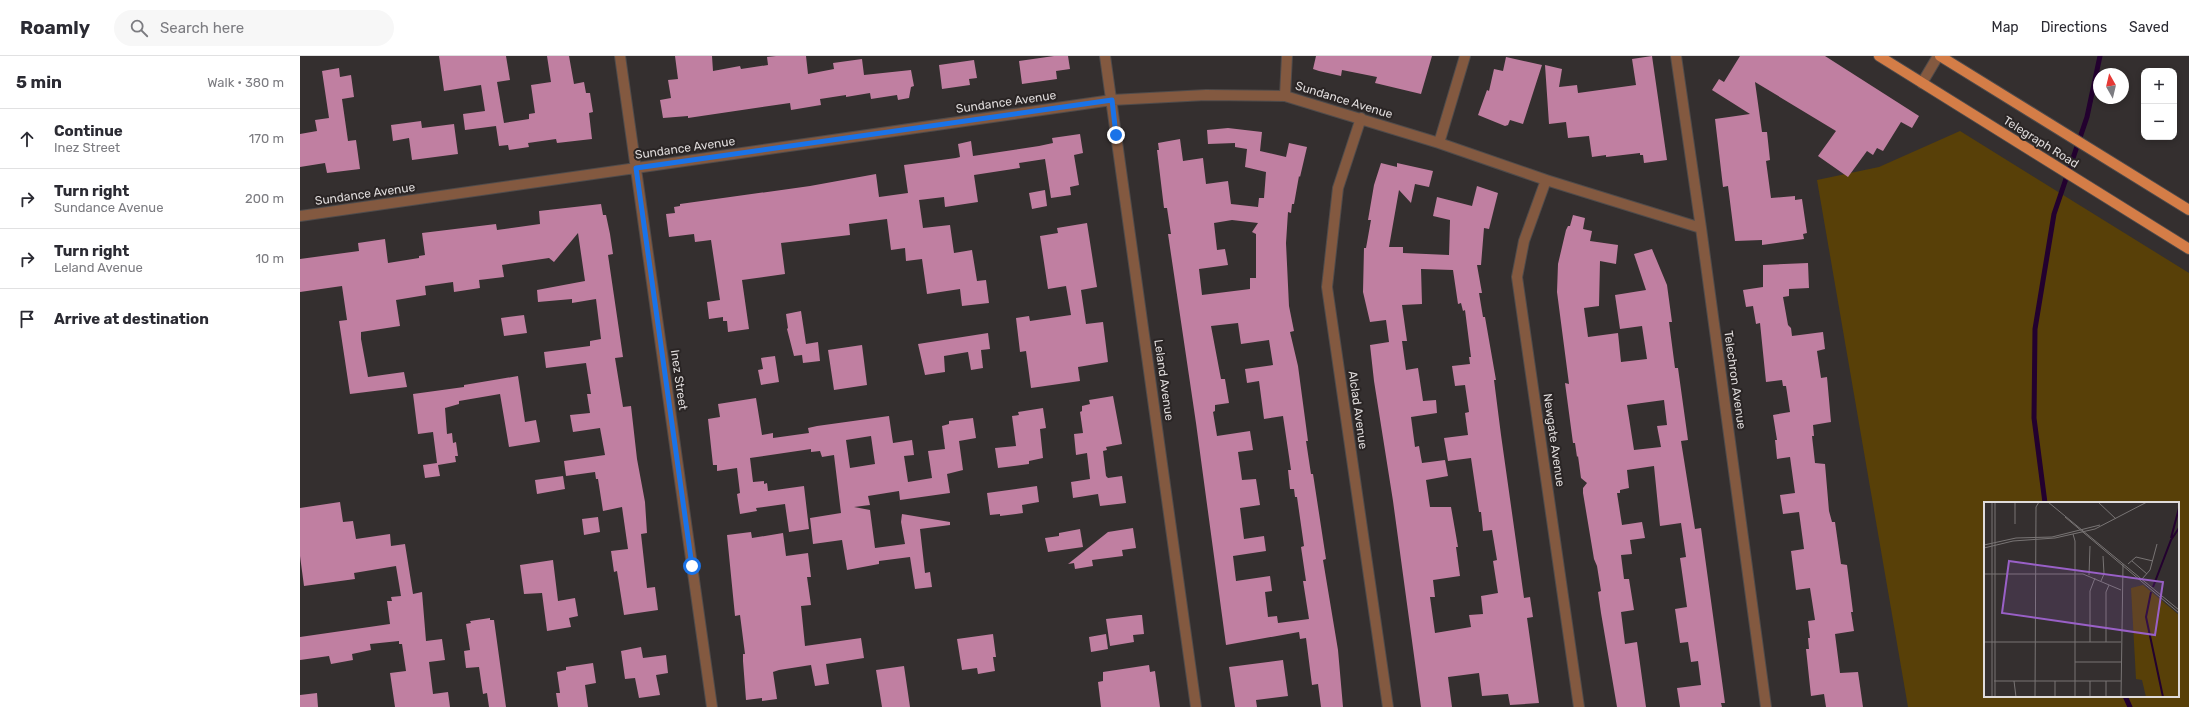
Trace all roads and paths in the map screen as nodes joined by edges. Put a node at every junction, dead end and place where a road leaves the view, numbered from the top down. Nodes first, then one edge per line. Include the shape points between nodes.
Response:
1 (620, 56) edge
2 (1105, 56) edge
3 (1287, 56) edge
4 (1465, 56) edge
5 (1676, 56) edge
6 (1879, 56) edge
7 (1939, 56) edge
8 (1922, 83) junction
9 (1285, 96) junction
10 (1112, 100) junction
11 (1361, 118) junction
12 (1439, 143) junction
13 (636, 168) junction
14 (1546, 180) junction
15 (2189, 210) edge
16 (300, 216) edge
17 (1701, 228) junction
18 (2189, 249) edge
19 (712, 707) edge
20 (1196, 707) edge
21 (1388, 707) edge
22 (1579, 707) edge
23 (1766, 707) edge

1 - 13 street, Inez Street
2 - 10 street, Leland Avenue
3 - 9 street
4 - 12 street
5 - 17 street, Telechron Avenue
6 - 8 main road, Telegraph Road
7 - 8 street
7 - 15 main road, Telegraph Road
8 - 18 main road, Telegraph Road
9 - 10 street, Sundance Avenue via 1206,95
9 - 11 street, Sundance Avenue
10 - 13 street, Sundance Avenue
10 - 20 street, Leland Avenue
11 - 12 street, Sundance Avenue
11 - 21 street, Alclad Avenue via 1338,188 1327,287
12 - 14 street, Sundance Avenue
13 - 16 street, Sundance Avenue
13 - 19 street, Inez Street
14 - 17 street, Sundance Avenue
14 - 22 street, Newgate Avenue via 1524,241 1517,277
17 - 23 street, Telechron Avenue

